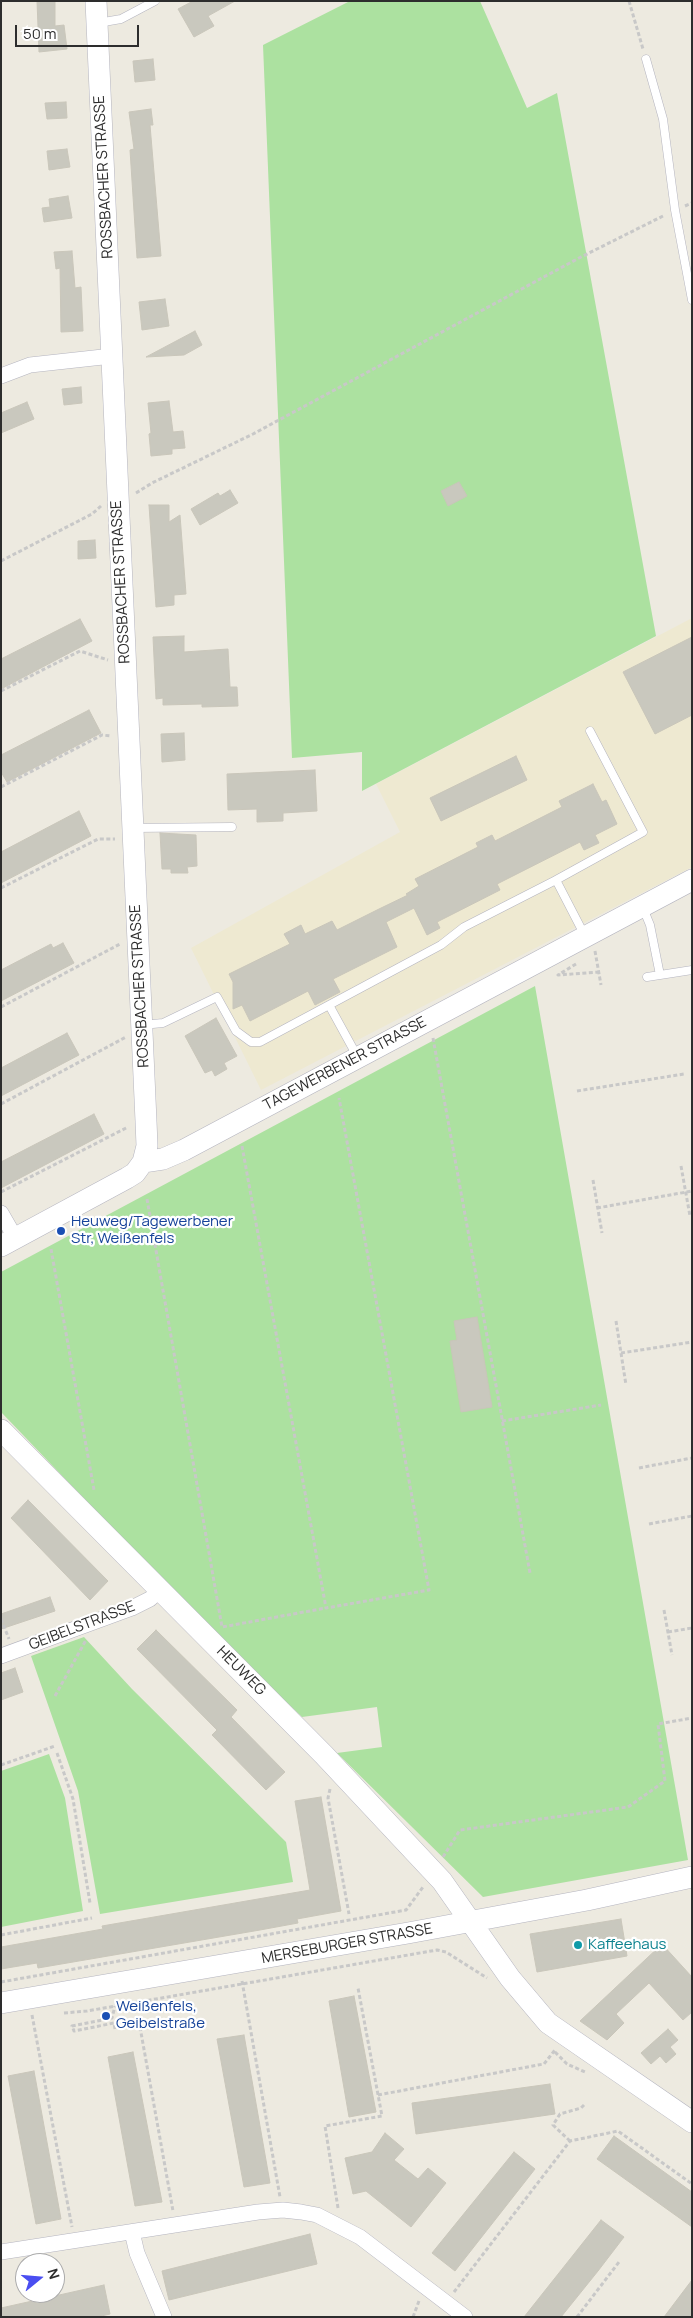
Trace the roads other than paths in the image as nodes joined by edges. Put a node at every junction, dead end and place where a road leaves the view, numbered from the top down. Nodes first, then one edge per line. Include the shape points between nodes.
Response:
1 (96, 1) edge
2 (155, 1) edge
3 (96, 23) junction
4 (646, 59) road end
5 (692, 300) edge
6 (112, 356) junction
7 (1, 376) edge
8 (590, 731) dead end
9 (232, 827) dead end
10 (133, 834) junction
11 (556, 880) junction
12 (692, 880) edge
13 (642, 906) junction
14 (590, 945) junction
15 (692, 970) edge
16 (660, 975) junction
17 (647, 977) dead end
18 (329, 1005) junction
19 (142, 1027) junction
20 (358, 1058) junction
21 (143, 1162) junction
22 (1, 1213) edge
23 (8, 1242) edge
24 (1, 1430) edge
25 (160, 1590) junction
26 (1, 1656) edge
27 (692, 1877) edge
28 (470, 1921) junction
29 (1, 2003) edge
30 (692, 2122) edge
31 (132, 2232) junction
32 (1, 2252) edge
33 (164, 2317) edge
34 (465, 2317) edge

1 - 3 street, ROSSBACHER STRASSE
2 - 3 lane via 121,19
3 - 6 street, ROSSBACHER STRASSE
4 - 5 lane via 663,119 675,210
6 - 7 street via 30,364
6 - 10 street, ROSSBACHER STRASSE
8 - 11 lane via 644,832
9 - 10 lane
10 - 19 street, ROSSBACHER STRASSE
11 - 14 lane
11 - 18 lane via 464,927 441,945
12 - 13 street, TAGEWERBENER STRASSE
13 - 14 street, TAGEWERBENER STRASSE
13 - 16 lane via 650,925
14 - 20 street, TAGEWERBENER STRASSE via 425,1022
15 - 16 lane
16 - 17 lane
18 - 19 lane via 260,1042 251,1042 236,1031 217,997 163,1023
18 - 20 lane
19 - 21 street, ROSSBACHER STRASSE via 147,1146
20 - 21 street, TAGEWERBENER STRASSE via 184,1150 163,1159
21 - 23 street via 127,1178
22 - 23 street
24 - 25 street, HEUWEG
25 - 26 street, GEIBELSTRASSE via 139,1604
25 - 28 street, HEUWEG via 333,1764 434,1872
27 - 28 street, MERSEBURGER STRASSE
28 - 29 street, MERSEBURGER STRASSE
28 - 30 street, HEUWEG via 523,1995 548,2023
31 - 32 street
31 - 33 street via 137,2253
31 - 34 street via 283,2210 316,2215 360,2238

